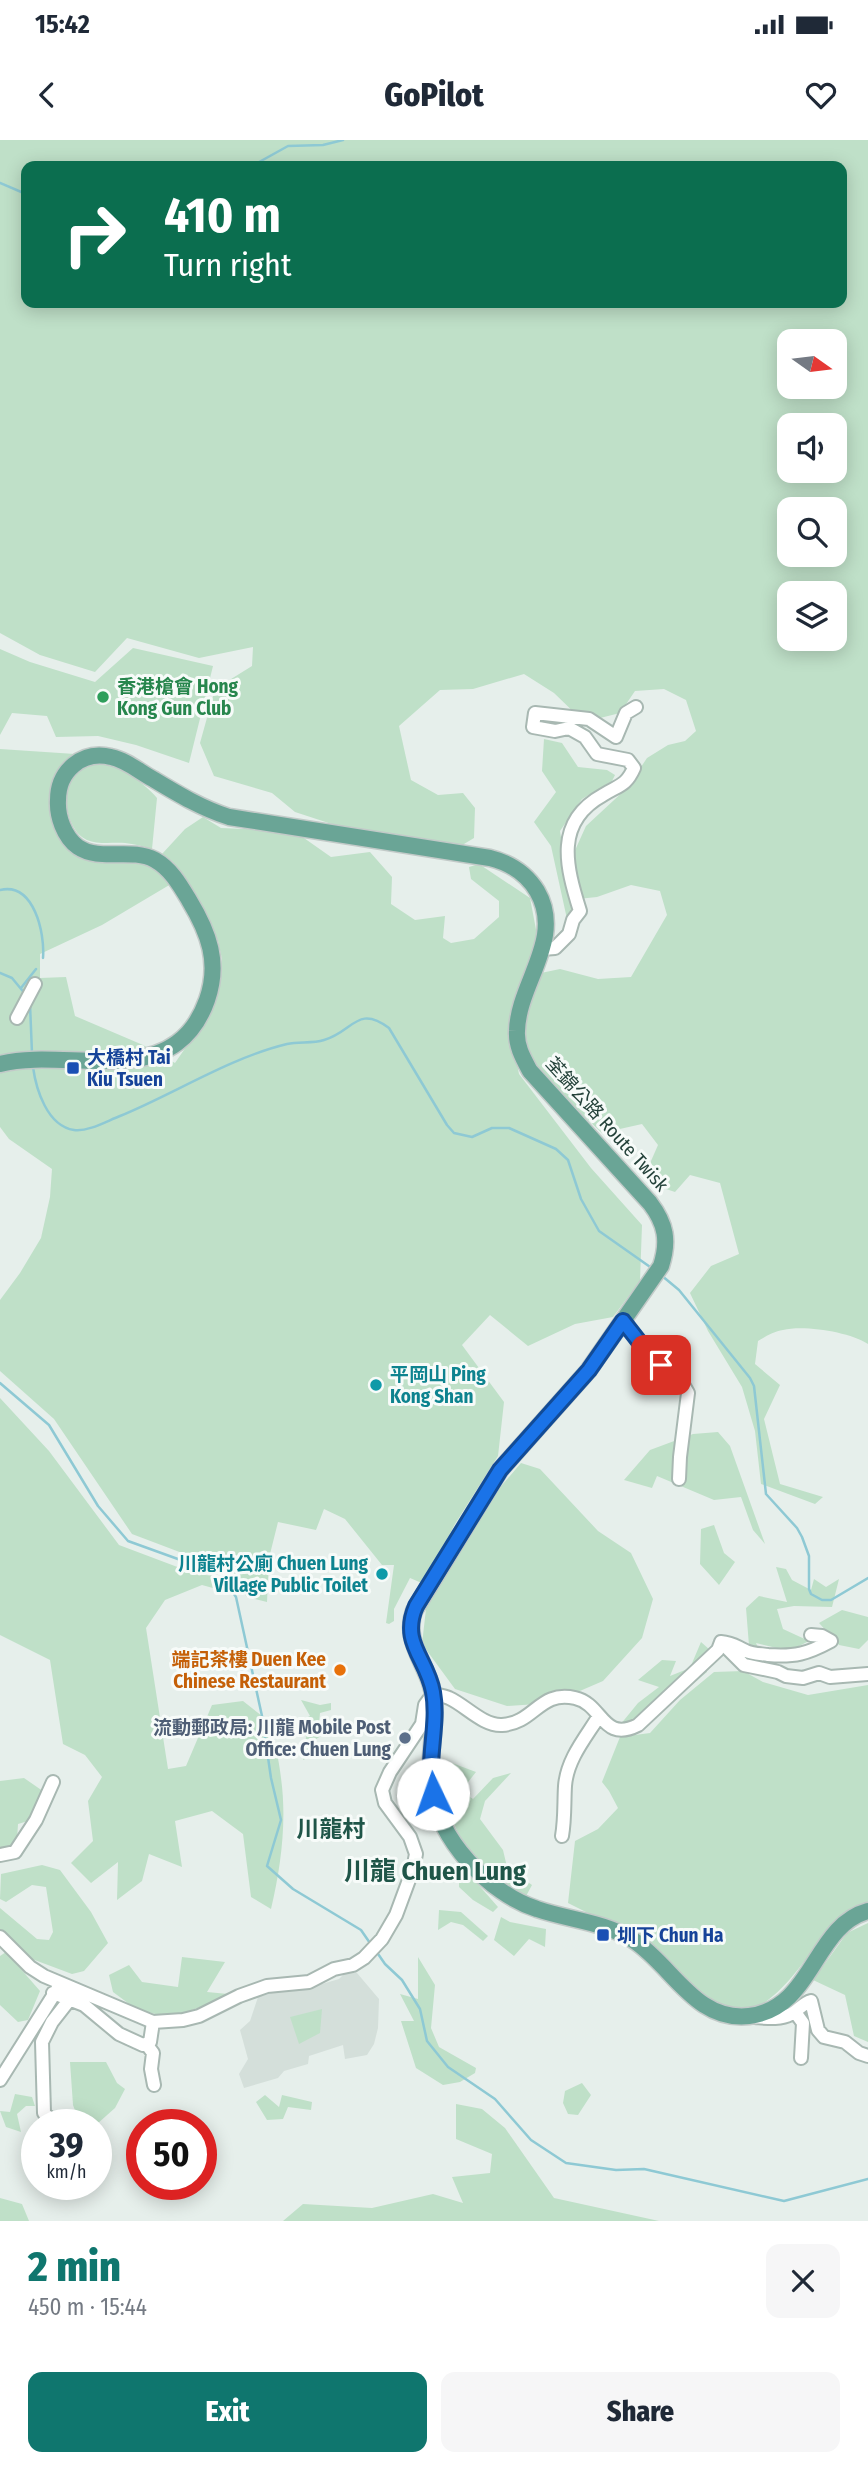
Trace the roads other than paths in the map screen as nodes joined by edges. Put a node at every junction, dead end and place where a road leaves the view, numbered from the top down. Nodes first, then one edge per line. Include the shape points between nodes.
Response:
1 (636, 707) dead end
2 (542, 949) junction
3 (35, 984) dead end
4 (17, 1018) dead end
5 (3, 1063) edge
6 (623, 1321) junction
7 (679, 1479) dead end
8 (811, 1635) dead end
9 (721, 1642) junction
10 (868, 1674) edge
11 (433, 1694) junction
12 (599, 1716) junction
13 (53, 1782) dead end
14 (562, 1836) dead end
15 (0, 1855) edge
16 (868, 1911) edge
17 (0, 1937) edge
18 (57, 1989) junction
19 (71, 1999) junction
20 (795, 2012) junction
21 (748, 2016) junction
22 (153, 2022) junction
23 (147, 2045) junction
24 (868, 2056) edge
25 (801, 2058) dead end
26 (0, 2080) edge
27 (155, 2085) dead end
28 (44, 2109) edge

1 - 2 street via 626,713 617,737 589,719 535,713 533,727 569,728 585,737 597,754 628,760 635,768 628,782 586,805 570,829 572,883 580,911 569,934 555,948
2 - 5 main road, 荃錦公路 Route Twisk via 546,921 542,901 525,876 502,862 229,817 192,802 114,757 90,756 71,766 59,787 58,807 65,831 83,850 147,856 170,872 208,938 213,980 196,1023 172,1047 152,1056
2 - 6 main road, 荃錦公路 Route Twisk via 520,1012 521,1055 530,1071 658,1213 666,1236 661,1266
3 - 4 street
6 - 7 street via 688,1393
6 - 11 main road, 荃錦公路 Route Twisk via 589,1370 500,1470 416,1606 410,1634
8 - 9 street via 831,1641 793,1657 755,1654
9 - 10 street via 744,1665 786,1676
9 - 12 street via 718,1650 638,1725 619,1731
11 - 12 street via 499,1726 517,1722 554,1696 580,1699
11 - 21 main road, 荃錦公路 Route Twisk via 435,1804 450,1837 478,1869 524,1904 631,1938 705,2006 726,2015
11 - 22 street via 425,1705 422,1724 382,1790 416,1854 396,1915 382,1939 353,1965 309,1982 267,1986 199,2016
12 - 14 street via 570,1764
13 - 15 street via 36,1821 15,1852
16 - 21 main road via 840,1927 786,2001
17 - 18 street
18 - 19 street
18 - 22 street
18 - 26 street
19 - 23 street via 119,2034
19 - 28 street via 45,2032 41,2050
20 - 21 street via 781,2018
20 - 24 street via 811,2001 824,2037 845,2042
20 - 25 street via 803,2023
22 - 23 street
23 - 27 street via 153,2053

